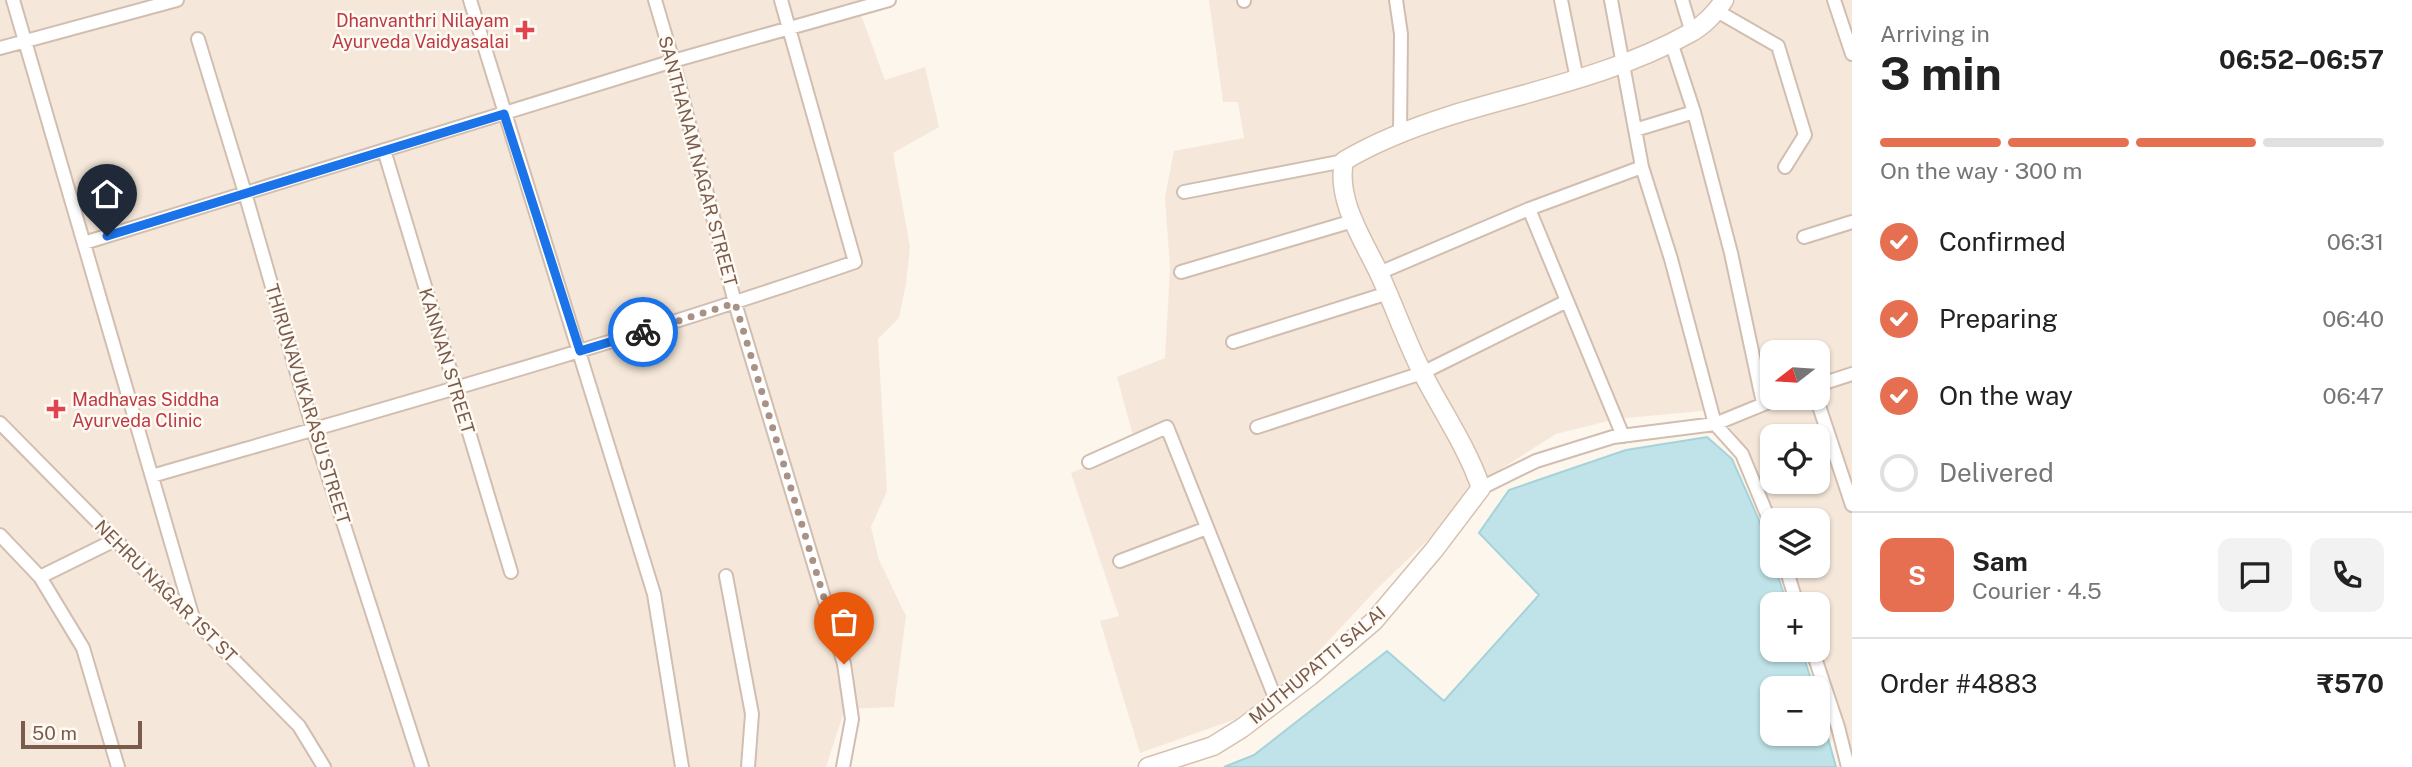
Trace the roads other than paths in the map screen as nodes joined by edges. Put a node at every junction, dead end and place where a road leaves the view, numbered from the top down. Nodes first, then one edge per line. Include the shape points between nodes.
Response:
1 (13, 0) edge
2 (177, 0) edge
3 (470, 0) edge
4 (655, 0) edge
5 (781, 0) edge
6 (888, 0) edge
7 (1396, 0) edge
8 (1561, 0) edge
9 (1611, 0) edge
10 (1682, 0) edge
11 (1835, 0) edge
12 (1720, 6) edge
13 (789, 28) junction
14 (1692, 33) junction
15 (198, 39) dead end
16 (25, 41) junction
17 (1671, 42) junction
18 (0, 48) edge
19 (1852, 54) edge
20 (673, 61) junction
21 (1622, 64) junction
22 (1577, 79) junction
23 (1694, 112) junction
24 (504, 114) junction
25 (1635, 130) junction
26 (1400, 133) junction
27 (384, 150) junction
28 (1344, 161) junction
29 (1642, 167) junction
30 (1784, 167) dead end
31 (1184, 192) dead end
32 (245, 193) junction
33 (1530, 209) junction
34 (1353, 221) junction
35 (1852, 222) edge
36 (1804, 237) dead end
37 (84, 243) junction
38 (1181, 272) dead end
39 (1379, 273) junction
40 (1388, 293) junction
41 (1567, 301) junction
42 (735, 303) junction
43 (1233, 342) dead end
44 (580, 351) junction
45 (1422, 373) junction
46 (1852, 374) edge
47 (1830, 381) edge
48 (456, 388) junction
49 (1760, 389) edge
50 (1760, 404) edge
51 (1820, 410) edge
52 (0, 423) edge
53 (1715, 424) junction
54 (1257, 427) dead end
55 (313, 429) junction
56 (1623, 436) junction
57 (1089, 463) dead end
58 (152, 476) junction
59 (1481, 488) junction
60 (1852, 505) edge
61 (1764, 508) edge
62 (1207, 528) junction
63 (0, 535) edge
64 (115, 540) junction
65 (1120, 561) dead end
66 (511, 572) dead end
67 (726, 576) dead end
68 (40, 577) junction
69 (193, 618) junction
70 (1816, 662) edge
71 (1276, 700) junction
72 (1852, 724) edge
73 (1838, 727) junction
74 (118, 767) edge
75 (324, 767) edge
76 (422, 767) edge
77 (682, 767) edge
78 (748, 767) edge
79 (843, 767) edge
80 (1148, 767) edge
81 (1847, 767) edge

1 - 16 street
2 - 16 street
3 - 24 street
4 - 20 street, SANTHANAM NAGAR STREET
5 - 13 street
6 - 13 street
7 - 26 street via 1401,34
8 - 22 street
9 - 21 street
10 - 14 street
11 - 19 street
12 - 14 street
12 - 30 street via 1778,46 1805,135
13 - 20 street
13 - 42 street via 855,262
14 - 17 street
15 - 32 street, THIRUNAVUKARASU STREET
16 - 18 street
16 - 37 street
17 - 21 street
17 - 23 street
20 - 24 street
20 - 42 street, SANTHANAM NAGAR STREET
21 - 22 street
21 - 25 street
22 - 26 street
23 - 25 street
23 - 49 street
24 - 27 street
24 - 44 street
25 - 29 street
26 - 28 street
27 - 32 street
27 - 48 street, KANNAN STREET
28 - 31 street
28 - 34 street via 1341,174
29 - 33 street
29 - 53 street
32 - 37 street
32 - 55 street, THIRUNAVUKARASU STREET
33 - 39 street
33 - 41 street
34 - 38 street
34 - 39 street
35 - 36 street
37 - 58 street
39 - 40 street
40 - 43 street
40 - 45 street
41 - 45 street
41 - 56 street
42 - 44 street
42 - 79 street, SANTHANAM NAGAR STREET via 844,664 852,719
44 - 48 street
44 - 77 street via 654,594
45 - 54 street
45 - 59 street via 1471,459
46 - 47 street
48 - 55 street
48 - 66 street, KANNAN STREET
50 - 53 street
51 - 60 street
52 - 64 street, NEHRU NAGAR 1ST ST
53 - 56 street
53 - 61 street via 1742,454
55 - 58 street
55 - 76 street, THIRUNAVUKARASU STREET
56 - 59 street via 1536,461
57 - 62 street via 1167,427
58 - 69 street
59 - 71 street, MUTHUPATTI SALAI via 1374,621
62 - 65 street
62 - 71 street
63 - 68 street
64 - 68 street
64 - 69 street, NEHRU NAGAR 1ST ST
67 - 78 street via 752,714
68 - 74 street via 83,648
69 - 75 street, NEHRU NAGAR 1ST ST via 299,726
70 - 73 street
71 - 80 street, MUTHUPATTI SALAI via 1213,746
72 - 73 street
73 - 81 street

